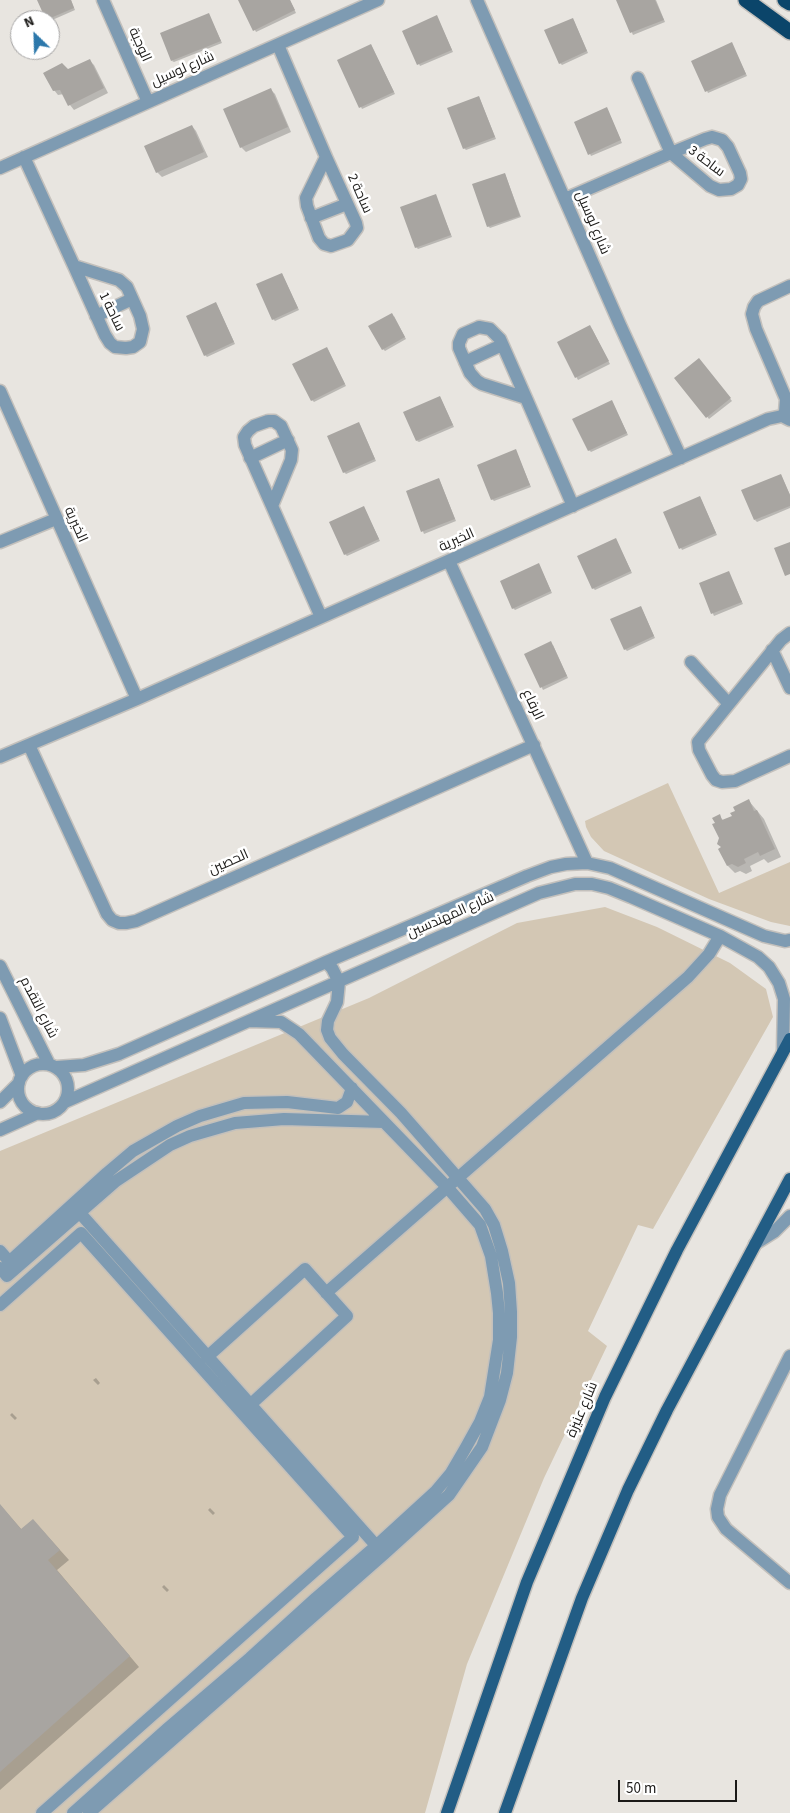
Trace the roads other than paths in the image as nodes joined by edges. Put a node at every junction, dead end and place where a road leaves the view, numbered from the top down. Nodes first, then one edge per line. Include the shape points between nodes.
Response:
1 (103, 0) edge
2 (378, 0) edge
3 (477, 0) edge
4 (746, 0) edge
5 (785, 0) edge
6 (790, 4) edge
7 (790, 32) edge
8 (278, 45) junction
9 (638, 78) dead end
10 (148, 102) junction
11 (670, 153) junction
12 (326, 156) junction
13 (24, 157) junction
14 (0, 168) edge
15 (565, 199) junction
16 (347, 204) junction
17 (311, 218) junction
18 (74, 266) junction
19 (790, 286) edge
20 (132, 299) junction
21 (96, 316) junction
22 (502, 345) junction
23 (465, 362) junction
24 (0, 391) edge
25 (526, 398) junction
26 (786, 418) edge
27 (288, 440) junction
28 (250, 458) junction
29 (681, 458) junction
30 (272, 506) junction
31 (573, 506) junction
32 (56, 519) junction
33 (0, 542) edge
34 (449, 561) junction
35 (321, 617) junction
36 (790, 633) edge
37 (772, 650) junction
38 (691, 662) dead end
39 (790, 688) edge
40 (137, 699) junction
41 (728, 703) junction
42 (534, 744) junction
43 (29, 745) junction
44 (790, 756) edge
45 (0, 757) edge
46 (587, 863) junction
47 (720, 936) junction
48 (790, 940) edge
49 (326, 962) junction
50 (0, 966) edge
51 (339, 982) junction
52 (0, 1018) edge
53 (249, 1021) junction
54 (790, 1039) edge
55 (783, 1051) junction
56 (53, 1066) junction
57 (20, 1079) junction
58 (352, 1088) junction
59 (0, 1102) edge
60 (65, 1102) junction
61 (38, 1113) junction
62 (384, 1122) junction
63 (0, 1130) edge
64 (790, 1179) edge
65 (452, 1183) junction
66 (79, 1212) junction
67 (790, 1216) edge
68 (755, 1244) junction
69 (0, 1251) edge
70 (8, 1266) edge
71 (326, 1292) junction
72 (0, 1305) edge
73 (790, 1356) edge
74 (207, 1357) junction
75 (250, 1405) junction
76 (380, 1550) junction
77 (790, 1583) edge
78 (42, 1813) edge
79 (73, 1813) edge
80 (89, 1813) edge
81 (447, 1813) edge
82 (505, 1813) edge

1 - 10 street, الوجبة
2 - 8 street, شارع لوسيل
3 - 15 street, شارع لوسيل
4 - 7 highway
5 - 6 highway
8 - 10 street, شارع لوسيل
8 - 12 street, ساحة 2
9 - 11 street, ساحة 3
10 - 13 street, شارع لوسيل
11 - 11 street, ساحة 3 via 705,139 717,138 728,147 741,179 738,185 719,190
11 - 15 street, ساحة 3
12 - 16 street, ساحة 2
12 - 17 street, ساحة 2 via 306,198
13 - 14 street, شارع لوسيل
13 - 18 street, ساحة 1
15 - 29 street, شارع لوسيل
16 - 17 street
16 - 17 street, ساحة 2 via 357,228 348,240 340,244 324,244
18 - 20 street, ساحة 1 via 119,280 127,287
18 - 21 street, ساحة 1
19 - 26 street via 758,301 752,314 786,399
20 - 21 street
20 - 21 street, ساحة 1 via 143,328 140,342 133,347 121,348 110,344
22 - 23 street
22 - 23 street via 490,329 473,329 460,339 459,348
22 - 25 street
23 - 25 street via 477,382
24 - 32 street, الخيرية
25 - 31 street
26 - 29 street, الخيرية via 768,419
27 - 28 street
27 - 28 street via 281,426 274,421 254,426 244,437
27 - 30 street via 291,460
28 - 30 street
29 - 31 street, الخيرية
30 - 35 street
31 - 34 street, الخيرية
32 - 33 street
32 - 40 street, الخيرية
34 - 35 street, الخيرية
34 - 42 street, الرفاع
35 - 40 street, الخيرية
36 - 37 street
37 - 39 street
37 - 41 street
38 - 41 street
40 - 43 street, الخيرية
41 - 44 street via 698,742 699,750 716,780 735,780
42 - 43 street, الحصين via 126,923 112,920 107,914
42 - 46 street, الرفاع
43 - 45 street, الخيرية
46 - 48 street, شارع المهندسين via 635,878 764,936
46 - 49 street, شارع المهندسين via 551,867 527,876
47 - 51 street, شارع المهندسين via 608,888 575,884 539,893
47 - 55 street, شارع المهندسين via 758,957 779,983 784,999
47 - 65 street via 710,954 688,977
49 - 51 street
49 - 56 street, شارع المهندسين via 118,1054 84,1065
50 - 56 street, شارع التقدم
51 - 53 street, شارع المهندسين
51 - 65 street via 337,1002 328,1021 330,1038 401,1113
52 - 57 street
53 - 58 street via 281,1022 293,1029
53 - 60 street, شارع المهندسين
54 - 55 main road, شارع عنيزة
55 - 81 main road, شارع عنيزة via 677,1250 605,1397 527,1582
56 - 57 street via 34,1066
56 - 60 street via 67,1079 69,1087
57 - 59 street
57 - 61 street via 20,1098 24,1105
58 - 62 street
58 - 70 street via 347,1102 338,1108 287,1102 244,1103 177,1126 127,1157
60 - 61 street via 53,1112
61 - 63 street
62 - 65 street
62 - 66 street via 284,1119 235,1123 206,1131 170,1145 143,1162
64 - 68 main road
65 - 71 street
65 - 76 street via 490,1216 498,1234 509,1284 511,1312 507,1373 482,1447 449,1495
66 - 70 street
66 - 74 street
67 - 68 street
68 - 82 main road via 628,1490 582,1598
69 - 70 street
71 - 74 street via 305,1269
71 - 75 street via 347,1316
72 - 78 street via 81,1232 353,1537
73 - 77 street via 720,1495 717,1509 726,1529
74 - 75 street
75 - 76 street
76 - 79 street via 316,1598
76 - 80 street

